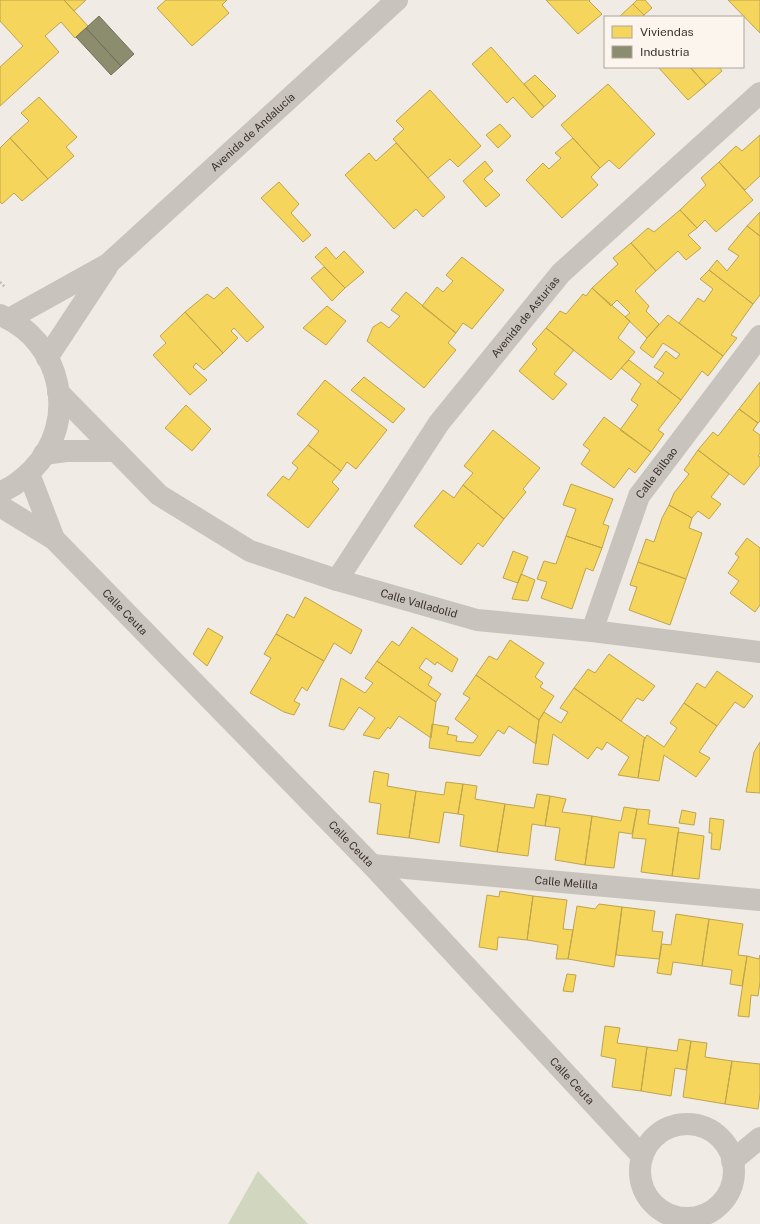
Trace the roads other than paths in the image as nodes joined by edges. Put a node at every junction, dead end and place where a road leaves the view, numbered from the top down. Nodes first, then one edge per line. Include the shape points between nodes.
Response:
1 (397, 0) edge
2 (760, 93) edge
3 (108, 264) junction
4 (4, 317) edge
5 (760, 336) edge
6 (48, 358) junction
7 (58, 392) junction
8 (116, 451) junction
9 (44, 454) junction
10 (29, 474) junction
11 (0, 492) edge
12 (0, 506) edge
13 (54, 539) junction
14 (337, 580) junction
15 (592, 631) junction
16 (758, 650) edge
17 (372, 865) junction
18 (760, 900) edge
19 (760, 1138) edge
20 (642, 1156) junction
21 (732, 1161) junction
22 (706, 1220) edge

1 - 3 street, Avenida de Andalucía
2 - 14 street, Avenida de Asturias via 561,273 439,423
3 - 4 street, Avenida de Andalucía
3 - 6 street, Avenida de Andalucía
4 - 6 street via 26,330 41,345
5 - 15 street, Calle Bilbao via 639,496
6 - 7 street via 58,384
7 - 8 street, Calle Valladolid
7 - 9 street via 60,405 57,426 50,446
8 - 9 street via 66,451
8 - 14 street, Calle Valladolid via 159,495 250,551
9 - 10 street
10 - 11 street
10 - 13 street, Calle Ceuta
12 - 13 street, Calle Ceuta
13 - 17 street, Calle Ceuta
14 - 15 street, Calle Valladolid via 477,620
15 - 16 street, Calle Valladolid
17 - 18 street, Calle Melilla
17 - 20 street, Calle Ceuta
19 - 21 street
20 - 21 street via 649,1142 661,1131 677,1125 693,1124 708,1128 721,1138 730,1152
20 - 22 street via 639,1170 641,1186 658,1210 672,1217
21 - 22 street via 732,1184 726,1198

